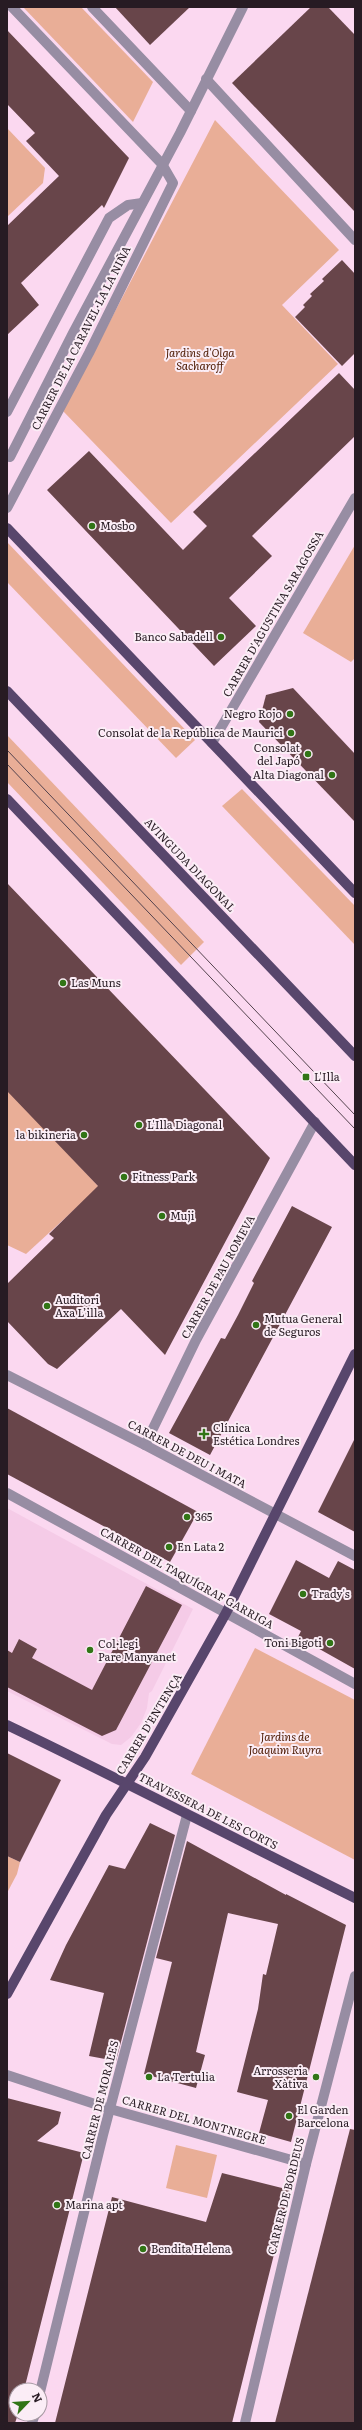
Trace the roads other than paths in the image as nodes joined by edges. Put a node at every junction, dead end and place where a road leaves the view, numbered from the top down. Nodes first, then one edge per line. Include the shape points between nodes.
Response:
1 (12, 7) edge
2 (92, 7) edge
3 (243, 7) edge
4 (206, 80) junction
5 (191, 111) junction
6 (162, 164) junction
7 (142, 203) junction
8 (355, 240) edge
9 (7, 412) edge
10 (10, 457) dead end
11 (355, 498) edge
12 (8, 506) edge
13 (7, 528) edge
14 (7, 691) edge
15 (212, 743) junction
16 (7, 799) edge
17 (355, 893) edge
18 (355, 1056) edge
19 (315, 1122) junction
20 (355, 1165) edge
21 (355, 1354) edge
22 (7, 1376) edge
23 (145, 1445) junction
24 (7, 1493) edge
25 (276, 1514) junction
26 (355, 1556) edge
27 (226, 1613) junction
28 (355, 1684) edge
29 (7, 1725) edge
30 (128, 1783) junction
31 (187, 1815) junction
32 (355, 1898) edge
33 (355, 1976) edge
34 (7, 1994) edge
35 (7, 2075) edge
36 (110, 2109) junction
37 (306, 2164) junction
38 (42, 2382) edge
39 (245, 2423) edge

1 - 6 street
2 - 5 street
3 - 4 street, CARRER DE LA CARAVEL·LA LA NIÑA
4 - 5 street, CARRER DE LA CARAVEL·LA LA NIÑA
4 - 8 street
5 - 6 street, CARRER DE LA CARAVEL·LA LA NIÑA
6 - 7 street, CARRER DE LA CARAVEL·LA LA NIÑA
6 - 12 street, CARRER DE LA CARAVEL·LA LA NIÑA via 173,183 89,352
7 - 9 street via 128,205 109,218
7 - 10 street, CARRER DE LA CARAVEL·LA LA NIÑA
11 - 15 street, CARRER D'AGUSTINA SARAGOSSA
13 - 15 main road
14 - 18 main road, AVINGUDA DIAGONAL
15 - 17 main road
16 - 19 main road
19 - 20 main road
19 - 23 street, CARRER DE PAU ROMEVA via 196,1340
21 - 25 main road, CARRER D'ENTENÇA
22 - 23 street, CARRER DE DEU I MATA
23 - 25 street, CARRER DE DEU I MATA
24 - 27 street, CARRER DEL TAQUÍGRAF GARRIGA
25 - 26 street, CARRER DE DEU I MATA
25 - 27 main road, CARRER D'ENTENÇA
27 - 28 street, CARRER DEL TAQUÍGRAF GARRIGA
27 - 30 main road, CARRER D'ENTENÇA
29 - 30 main road, TRAVESSERA DE LES CORTS
30 - 31 main road, TRAVESSERA DE LES CORTS
30 - 34 main road, CARRER D'ENTENÇA via 102,1822
31 - 32 main road, TRAVESSERA DE LES CORTS
31 - 36 street, CARRER DE MORALES
33 - 37 street, CARRER DE BORDEUS
35 - 36 street, CARRER DEL MONTNEGRE
36 - 37 street, CARRER DEL MONTNEGRE
36 - 38 street, CARRER DE MORALES
37 - 39 street, CARRER DE BORDEUS

